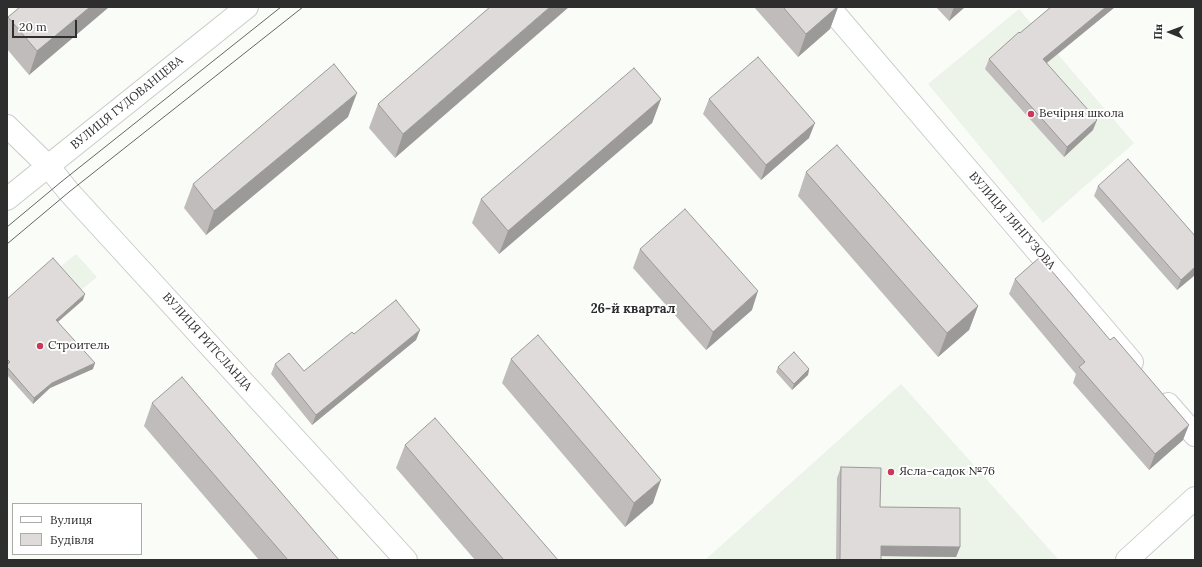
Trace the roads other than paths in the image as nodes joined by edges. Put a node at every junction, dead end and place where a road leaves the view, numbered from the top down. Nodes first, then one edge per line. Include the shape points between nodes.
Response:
1 (247, 7) edge
2 (828, 7) edge
3 (7, 126) edge
4 (48, 166) junction
5 (7, 199) edge
6 (1195, 436) edge
7 (1195, 498) edge
8 (406, 560) edge
9 (1127, 560) edge

1 - 4 street, ВУЛИЦЯ ГУДОВАНЦЕВА
2 - 6 street, ВУЛИЦЯ ЛЯНГУЗОВА
3 - 4 street, ВУЛИЦЯ РИТСЛАНДА
4 - 5 street, ВУЛИЦЯ ГУДОВАНЦЕВА
4 - 8 street, ВУЛИЦЯ РИТСЛАНДА
7 - 9 street

